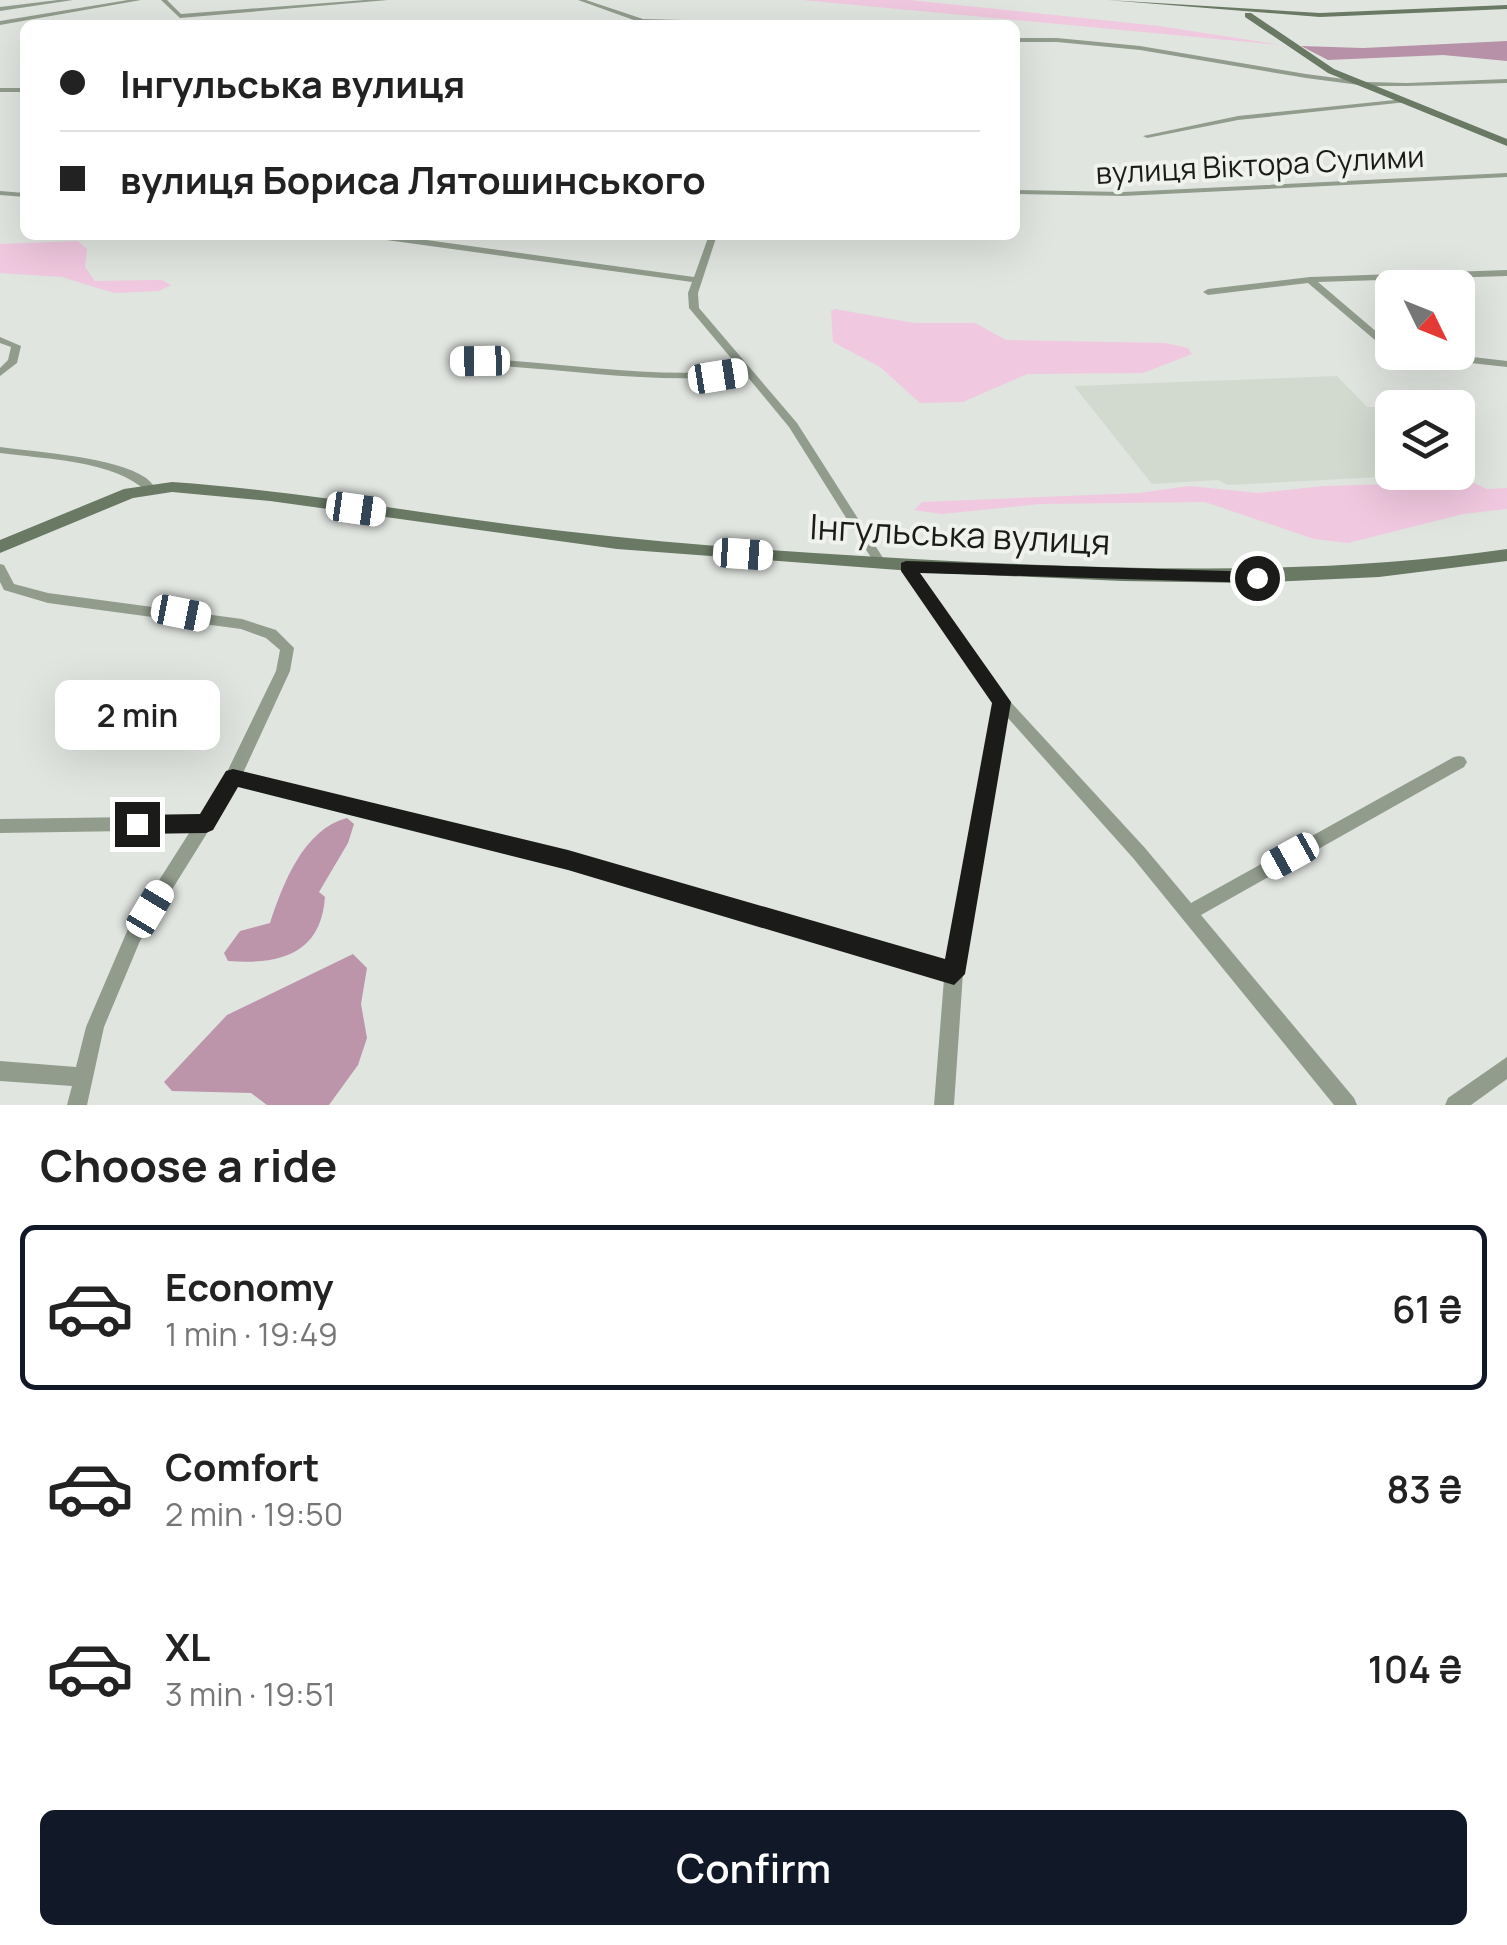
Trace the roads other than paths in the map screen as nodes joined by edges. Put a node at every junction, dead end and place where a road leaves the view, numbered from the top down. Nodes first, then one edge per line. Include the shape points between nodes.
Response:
1 (70, 0) edge
2 (138, 0) edge
3 (164, 0) edge
4 (384, 0) edge
5 (581, 0) edge
6 (1111, 0) edge
7 (1210, 0) edge
8 (1507, 7) edge
9 (0, 9) edge
10 (1234, 10) junction
11 (1262, 15) junction
12 (180, 16) junction
13 (176, 20) edge
14 (636, 20) edge
15 (0, 23) edge
16 (1020, 40) edge
17 (1332, 70) junction
18 (1305, 74) junction
19 (1507, 81) edge
20 (1359, 83) junction
21 (1405, 101) junction
22 (1147, 136) dead end
23 (1506, 142) edge
24 (1507, 174) edge
25 (1020, 192) edge
26 (408, 240) edge
27 (711, 240) edge
28 (1507, 274) edge
29 (698, 280) junction
30 (1310, 280) junction
31 (1208, 292) dead end
32 (1375, 334) edge
33 (0, 340) edge
34 (1475, 361) edge
35 (457, 362) dead end
36 (1507, 364) edge
37 (748, 372) junction
38 (0, 373) edge
39 (0, 450) edge
40 (151, 489) junction
41 (0, 548) edge
42 (1507, 555) edge
43 (881, 564) junction
44 (906, 567) junction
45 (0, 568) edge
46 (1002, 702) junction
47 (1459, 762) dead end
48 (233, 778) junction
49 (206, 823) junction
50 (0, 826) edge
51 (1189, 913) junction
52 (954, 974) junction
53 (1507, 1066) edge
54 (0, 1071) edge
55 (81, 1076) junction
56 (76, 1105) edge
57 (944, 1105) edge
58 (1347, 1105) edge
59 (1455, 1105) edge

1 - 9 street
2 - 15 street
3 - 12 street
4 - 12 street
5 - 14 street
6 - 10 street
7 - 10 street
8 - 11 street
10 - 11 street
11 - 17 street
12 - 13 street
16 - 18 street via 1108,44
17 - 18 street
17 - 20 street
18 - 20 street
19 - 20 street
20 - 21 street
21 - 22 street via 1238,118
21 - 23 street
24 - 25 street, вулиця Віктора Сулими via 1123,194
26 - 29 street
27 - 29 street
28 - 30 street
29 - 37 street via 694,308
30 - 31 street
30 - 32 street
33 - 38 street via 16,346 13,361
34 - 36 street
35 - 37 street via 688,378
37 - 43 street via 794,425
39 - 40 street, Інгульська вулиця via 120,470
40 - 41 street
40 - 43 street, Інгульська вулиця via 199,488 674,549
42 - 44 street, Інгульська вулиця via 1287,577
43 - 44 street, Інгульська вулиця
44 - 46 street
45 - 48 street via 9,586 48,598 181,613 282,639 288,659
46 - 51 street
46 - 52 street
47 - 51 street
48 - 49 street
48 - 52 street via 568,860
49 - 50 street
49 - 55 street via 134,935
51 - 58 street
52 - 57 street
53 - 59 street
54 - 55 street
55 - 56 street

